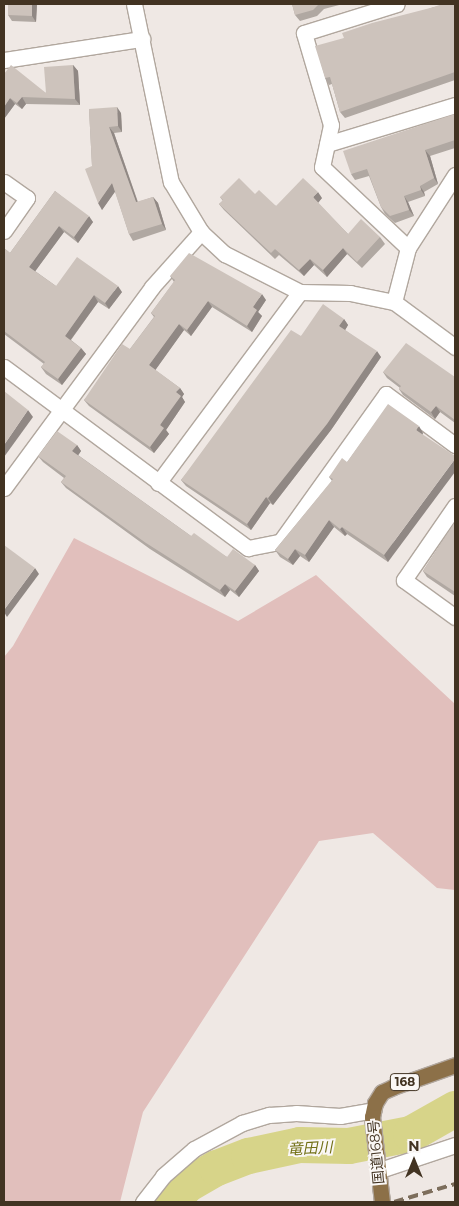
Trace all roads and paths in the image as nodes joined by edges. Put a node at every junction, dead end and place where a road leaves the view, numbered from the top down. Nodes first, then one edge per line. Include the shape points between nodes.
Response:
1 (134, 4) edge
2 (397, 4) edge
3 (142, 39) junction
4 (4, 60) edge
5 (455, 105) edge
6 (327, 144) junction
7 (455, 175) edge
8 (4, 182) edge
9 (4, 231) edge
10 (201, 232) junction
11 (408, 248) junction
12 (300, 292) junction
13 (394, 302) junction
14 (455, 347) edge
15 (4, 367) edge
16 (63, 410) junction
17 (455, 445) edge
18 (158, 483) junction
19 (4, 488) edge
20 (455, 506) edge
21 (455, 617) edge
22 (455, 1065) edge
23 (373, 1114) junction
24 (455, 1145) edge
25 (379, 1162) junction
26 (143, 1202) edge
27 (382, 1202) edge

1 - 3 street
2 - 6 street via 304,33 331,125
3 - 4 street
3 - 10 street via 171,182
5 - 6 street
6 - 11 street via 322,167
7 - 11 street
8 - 9 street via 27,198
10 - 12 street via 225,254
10 - 16 street via 152,287
11 - 13 street
12 - 13 street via 350,293
12 - 18 street
13 - 14 street
15 - 16 street
16 - 18 street
16 - 19 street
17 - 18 street via 386,394 280,542 248,548
20 - 21 street via 404,580
22 - 23 highway, 国道168号 / 168 via 382,1092
23 - 25 highway, 国道168号
23 - 26 street via 269,1115 242,1123 194,1149 163,1176
24 - 25 street
25 - 27 highway, 国道168号

